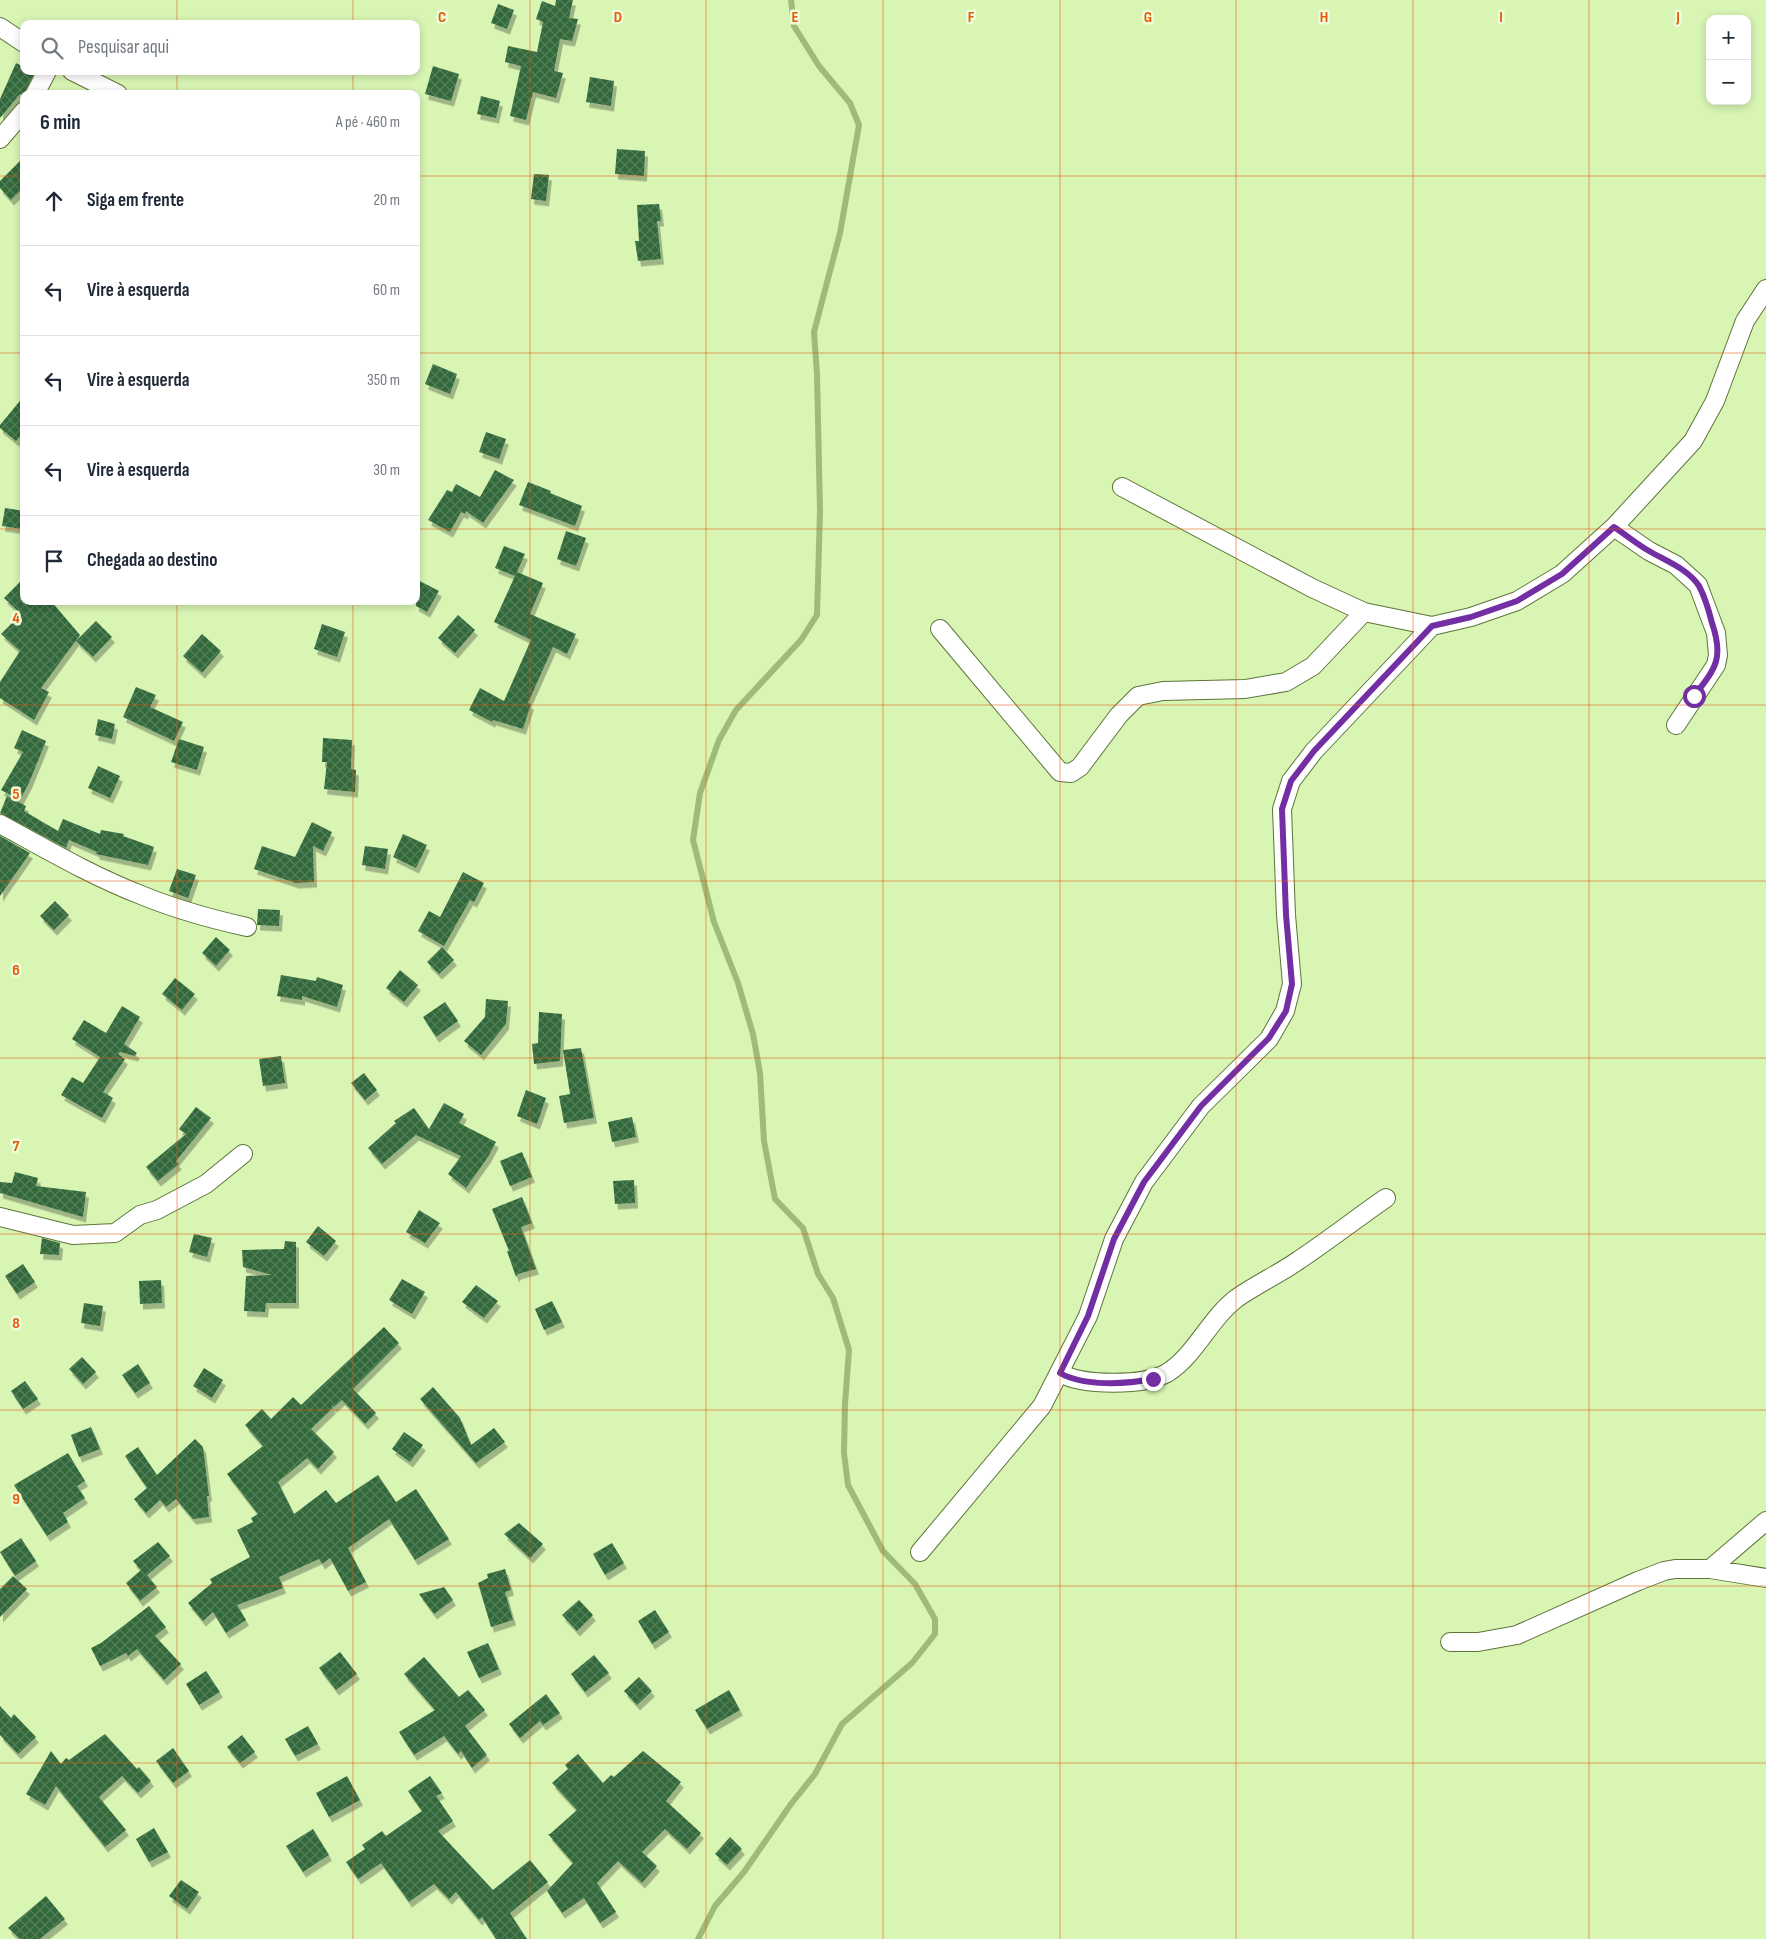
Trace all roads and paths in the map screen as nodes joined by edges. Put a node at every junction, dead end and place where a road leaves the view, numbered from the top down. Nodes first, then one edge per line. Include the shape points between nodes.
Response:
1 (0, 27) edge
2 (20, 40) edge
3 (45, 75) edge
4 (80, 75) edge
5 (37, 90) edge
6 (110, 90) edge
7 (20, 116) edge
8 (0, 139) edge
9 (1766, 290) edge
10 (1122, 487) dead end
11 (1614, 527) junction
12 (1364, 612) junction
13 (1432, 626) junction
14 (940, 629) dead end
15 (1676, 724) dead end
16 (0, 824) edge
17 (247, 927) dead end
18 (243, 1154) dead end
19 (1386, 1198) dead end
20 (0, 1218) edge
21 (1060, 1373) junction
22 (1766, 1521) edge
23 (920, 1552) dead end
24 (1710, 1569) junction
25 (1766, 1578) edge
26 (1450, 1642) dead end

1 - 2 street
3 - 5 street
4 - 6 street
7 - 8 street
9 - 11 street via 1745,321 1715,401 1693,441
10 - 12 street via 1312,588
11 - 13 street via 1562,574 1517,601
11 - 15 street via 1676,565 1698,585 1716,633 1716,665
12 - 13 street
12 - 14 street via 1313,666 1286,682 1245,689 1163,690 1138,696 1119,715 1080,768 1071,773 1060,772
13 - 21 street via 1314,751 1291,781 1282,809 1292,984 1286,1011 1269,1038 1201,1106 1144,1182 1114,1239 1088,1316
16 - 17 street via 140,895 203,917
18 - 20 street via 206,1184 157,1210 140,1215 115,1232 73,1236
19 - 21 street via 1297,1262 1236,1299 1179,1365 1167,1373 1144,1381 1095,1384
21 - 23 street via 1042,1406
22 - 24 street
24 - 25 street
24 - 26 street via 1664,1571 1517,1635 1478,1642

